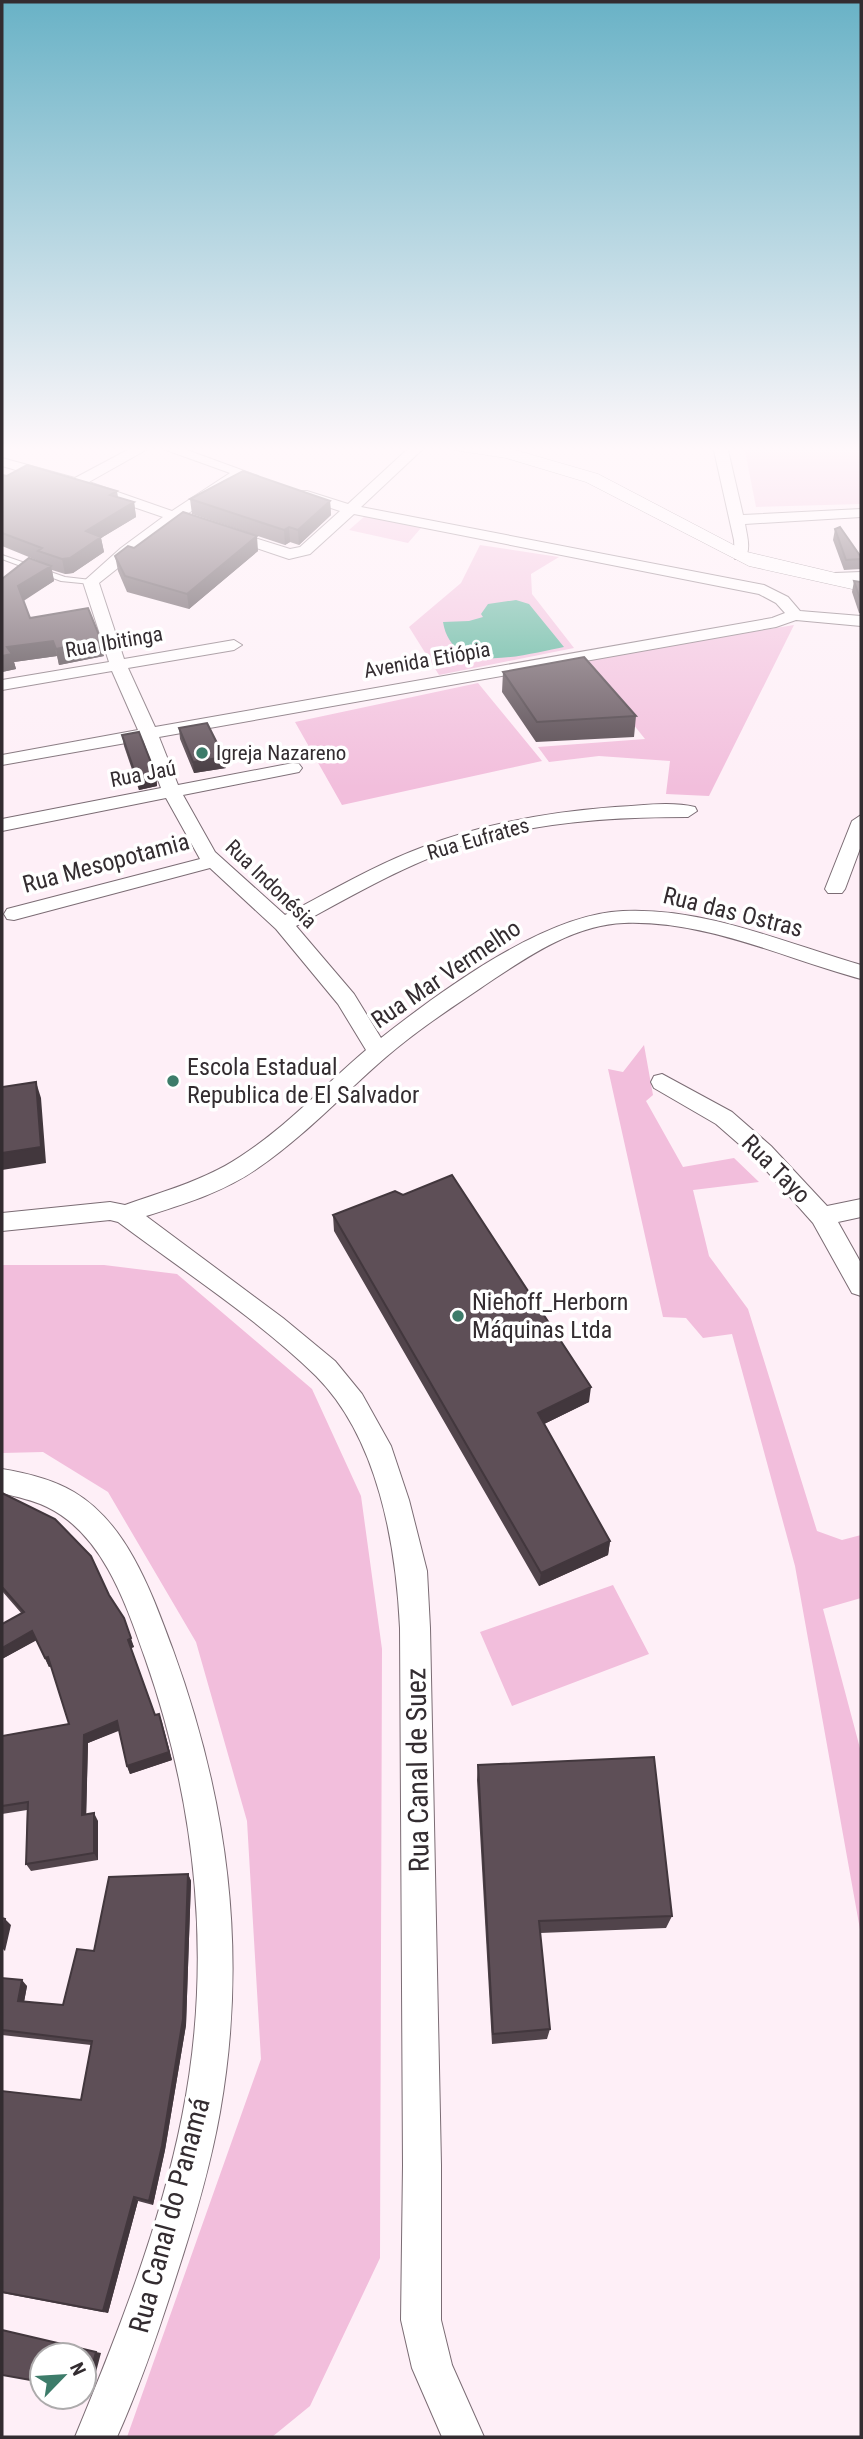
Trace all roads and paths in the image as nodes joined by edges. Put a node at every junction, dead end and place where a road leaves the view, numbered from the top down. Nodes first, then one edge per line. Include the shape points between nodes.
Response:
1 (748, 559) edge
2 (9, 560) edge
3 (115, 560) edge
4 (609, 560) edge
5 (752, 560) edge
6 (28, 567) junction
7 (19, 574) edge
8 (861, 577) edge
9 (834, 578) junction
10 (91, 582) junction
11 (861, 585) edge
12 (764, 590) junction
13 (795, 615) junction
14 (861, 621) edge
15 (234, 645) dead end
16 (118, 665) junction
17 (2, 685) edge
18 (148, 734) junction
19 (2, 760) edge
20 (293, 768) dead end
21 (171, 791) junction
22 (688, 811) dead end
23 (861, 821) edge
24 (2, 825) edge
25 (855, 861) edge
26 (212, 863) junction
27 (835, 889) dead end
28 (14, 914) dead end
29 (591, 922) joint
30 (283, 924) junction
31 (861, 972) edge
32 (379, 1051) junction
33 (662, 1082) dead end
34 (861, 1208) edge
35 (125, 1214) junction
36 (822, 1216) junction
37 (2, 1223) edge
38 (861, 1286) edge
39 (2, 1481) edge
40 (96, 2437) edge
41 (463, 2437) edge

1 - 12 street
2 - 6 lane
3 - 10 street
4 - 12 street
5 - 9 street
6 - 7 lane
6 - 10 lane
8 - 9 street
9 - 11 street
10 - 16 street, Rua Indonésia
12 - 13 street via 782,600
13 - 14 street, Avenida Etiópia
13 - 18 street, Avenida Etiópia
15 - 16 street, Rua Ibitinga
16 - 17 street, Rua Ibitinga
16 - 18 street, Rua Indonésia
18 - 19 street, Avenida Etiópia
18 - 21 street, Rua Indonésia
20 - 21 street, Rua Jaú
21 - 24 street, Rua Jaú
21 - 26 street, Rua Indonésia
22 - 30 street, Rua Eufrates via 587,813 452,843
23 - 25 street
25 - 27 street
26 - 28 street, Rua Mesopotamia
26 - 30 street, Rua Indonésia
29 - 31 street, Rua das Ostras via 659,918 730,933
29 - 32 street, Rua Mar Vermelho via 510,958
30 - 32 street, Rua Indonésia via 346,999
32 - 35 street, Rua Mar Vermelho via 248,1164 198,1189
33 - 36 street, Rua Tayo via 724,1118 763,1152
34 - 36 street
35 - 37 street, Rua Mar Vermelho via 110,1211
35 - 41 street, Rua Canal de Suez via 326,1369 377,1446 395,1500 412,1571 415,1628 421,2320 432,2368
36 - 38 street, Rua Tayo
39 - 40 street, Rua Canal do Panamá via 70,1504 102,1535 128,1578 168,1680 210,1855 214,2006 201,2114 160,2267 119,2390

